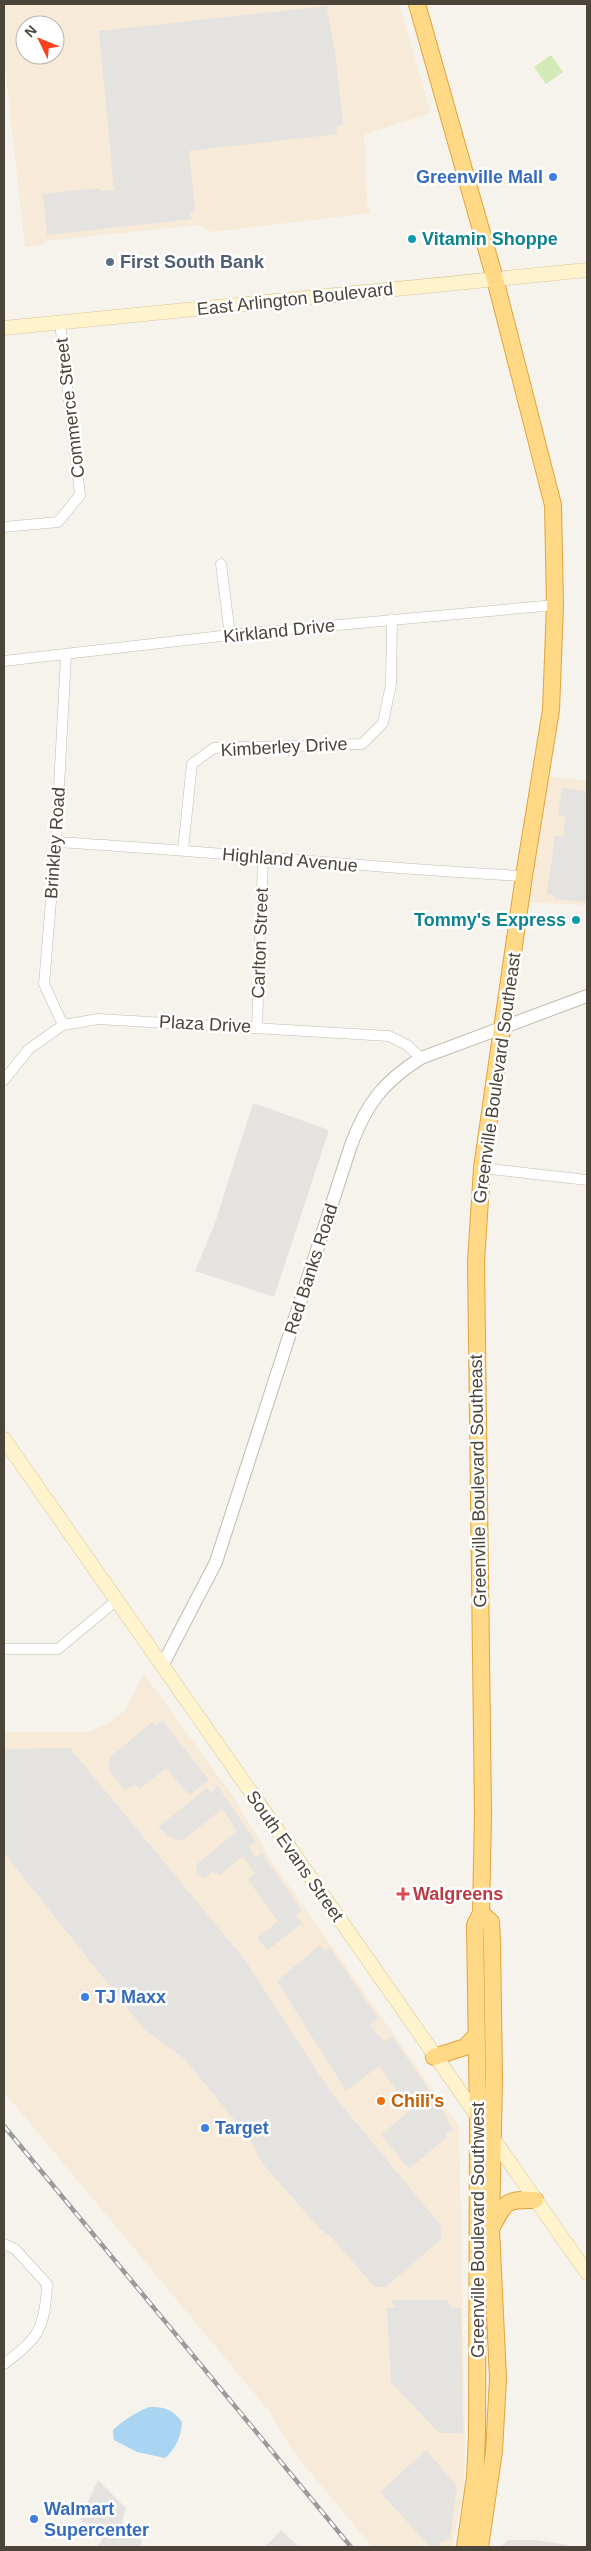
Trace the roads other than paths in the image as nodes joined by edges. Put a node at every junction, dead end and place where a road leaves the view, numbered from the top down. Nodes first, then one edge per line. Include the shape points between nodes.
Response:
1 (417, 4) edge
2 (587, 270) edge
3 (494, 279) junction
4 (60, 322) junction
5 (4, 328) edge
6 (4, 527) edge
7 (221, 564) dead end
8 (554, 604) junction
9 (392, 620) junction
10 (230, 635) junction
11 (66, 656) junction
12 (4, 661) edge
13 (56, 842) junction
14 (183, 850) junction
15 (263, 859) junction
16 (524, 876) junction
17 (587, 996) edge
18 (63, 1025) junction
19 (503, 1025) junction
20 (257, 1027) junction
21 (421, 1058) junction
22 (4, 1080) edge
23 (482, 1168) junction
24 (587, 1180) edge
25 (4, 1439) edge
26 (117, 1600) junction
27 (4, 1649) edge
28 (162, 1664) junction
29 (481, 1913) junction
30 (477, 2035) junction
31 (434, 2057) junction
32 (478, 2119) junction
33 (492, 2138) junction
34 (535, 2200) junction
35 (491, 2229) junction
36 (4, 2244) edge
37 (587, 2273) edge
38 (4, 2364) edge
39 (477, 2392) junction
40 (476, 2449) junction
41 (494, 2451) junction
42 (487, 2507) junction
43 (465, 2547) edge
44 (480, 2547) edge

1 - 3 highway, Greenville Boulevard Southeast
2 - 3 main road, East Arlington Boulevard
3 - 4 main road, East Arlington Boulevard
3 - 8 highway, Greenville Boulevard Southeast via 553,505
4 - 5 main road, East Arlington Boulevard
4 - 6 street, Commerce Street via 80,495 58,522
7 - 10 street
8 - 9 street, Kirkland Drive
8 - 16 highway, Greenville Boulevard Southeast via 552,710
9 - 10 street, Kirkland Drive
9 - 14 street, Kimberley Drive via 391,684 383,723 362,744 214,748 192,764
10 - 11 street, Kirkland Drive
11 - 12 street, Kirkland Drive
11 - 13 street, Brinkley Road
13 - 14 street, Highland Avenue
13 - 18 street, Brinkley Road via 44,984
14 - 15 street, Highland Avenue
15 - 16 street, Highland Avenue
15 - 20 street, Carlton Street
16 - 19 highway, Greenville Boulevard Southeast
17 - 19 street, Red Banks Road
18 - 20 street, Plaza Drive via 98,1019
18 - 22 street, Plaza Drive via 29,1049
19 - 21 street, Red Banks Road
19 - 23 highway, Greenville Boulevard Southeast
20 - 21 street, Plaza Drive via 389,1036 407,1045
21 - 28 street, Red Banks Road via 380,1090 358,1127 216,1562
23 - 24 street
23 - 29 highway, Greenville Boulevard Southeast via 476,1286 483,1813
25 - 26 main road, South Evans Street
26 - 27 street via 58,1649
26 - 28 main road, South Evans Street
28 - 31 main road, South Evans Street
29 - 30 highway, Greenville Boulevard Southwest via 475,1925
29 - 33 highway, Greenville Boulevard Southeast via 491,1922 492,1942
30 - 31 highway via 465,2047
30 - 32 highway, Greenville Boulevard Southwest
31 - 32 main road, South Evans Street
32 - 33 main road, South Evans Street
32 - 39 highway, Greenville Boulevard Southwest
33 - 34 main road, South Evans Street
33 - 35 highway, Greenville Boulevard Southwest
34 - 35 highway via 513,2200 503,2206
34 - 37 main road, South Evans Street
35 - 41 highway, Greenville Boulevard Southwest via 498,2379
36 - 38 street via 15,2249 47,2284 46,2314 35,2337
39 - 40 highway, Greenville Boulevard Southwest
39 - 41 highway via 487,2415 486,2439
40 - 42 highway via 483,2454
40 - 43 highway, Greenville Boulevard Southwest
41 - 42 highway, Greenville Boulevard Southwest
42 - 44 highway, Greenville Boulevard Southwest

